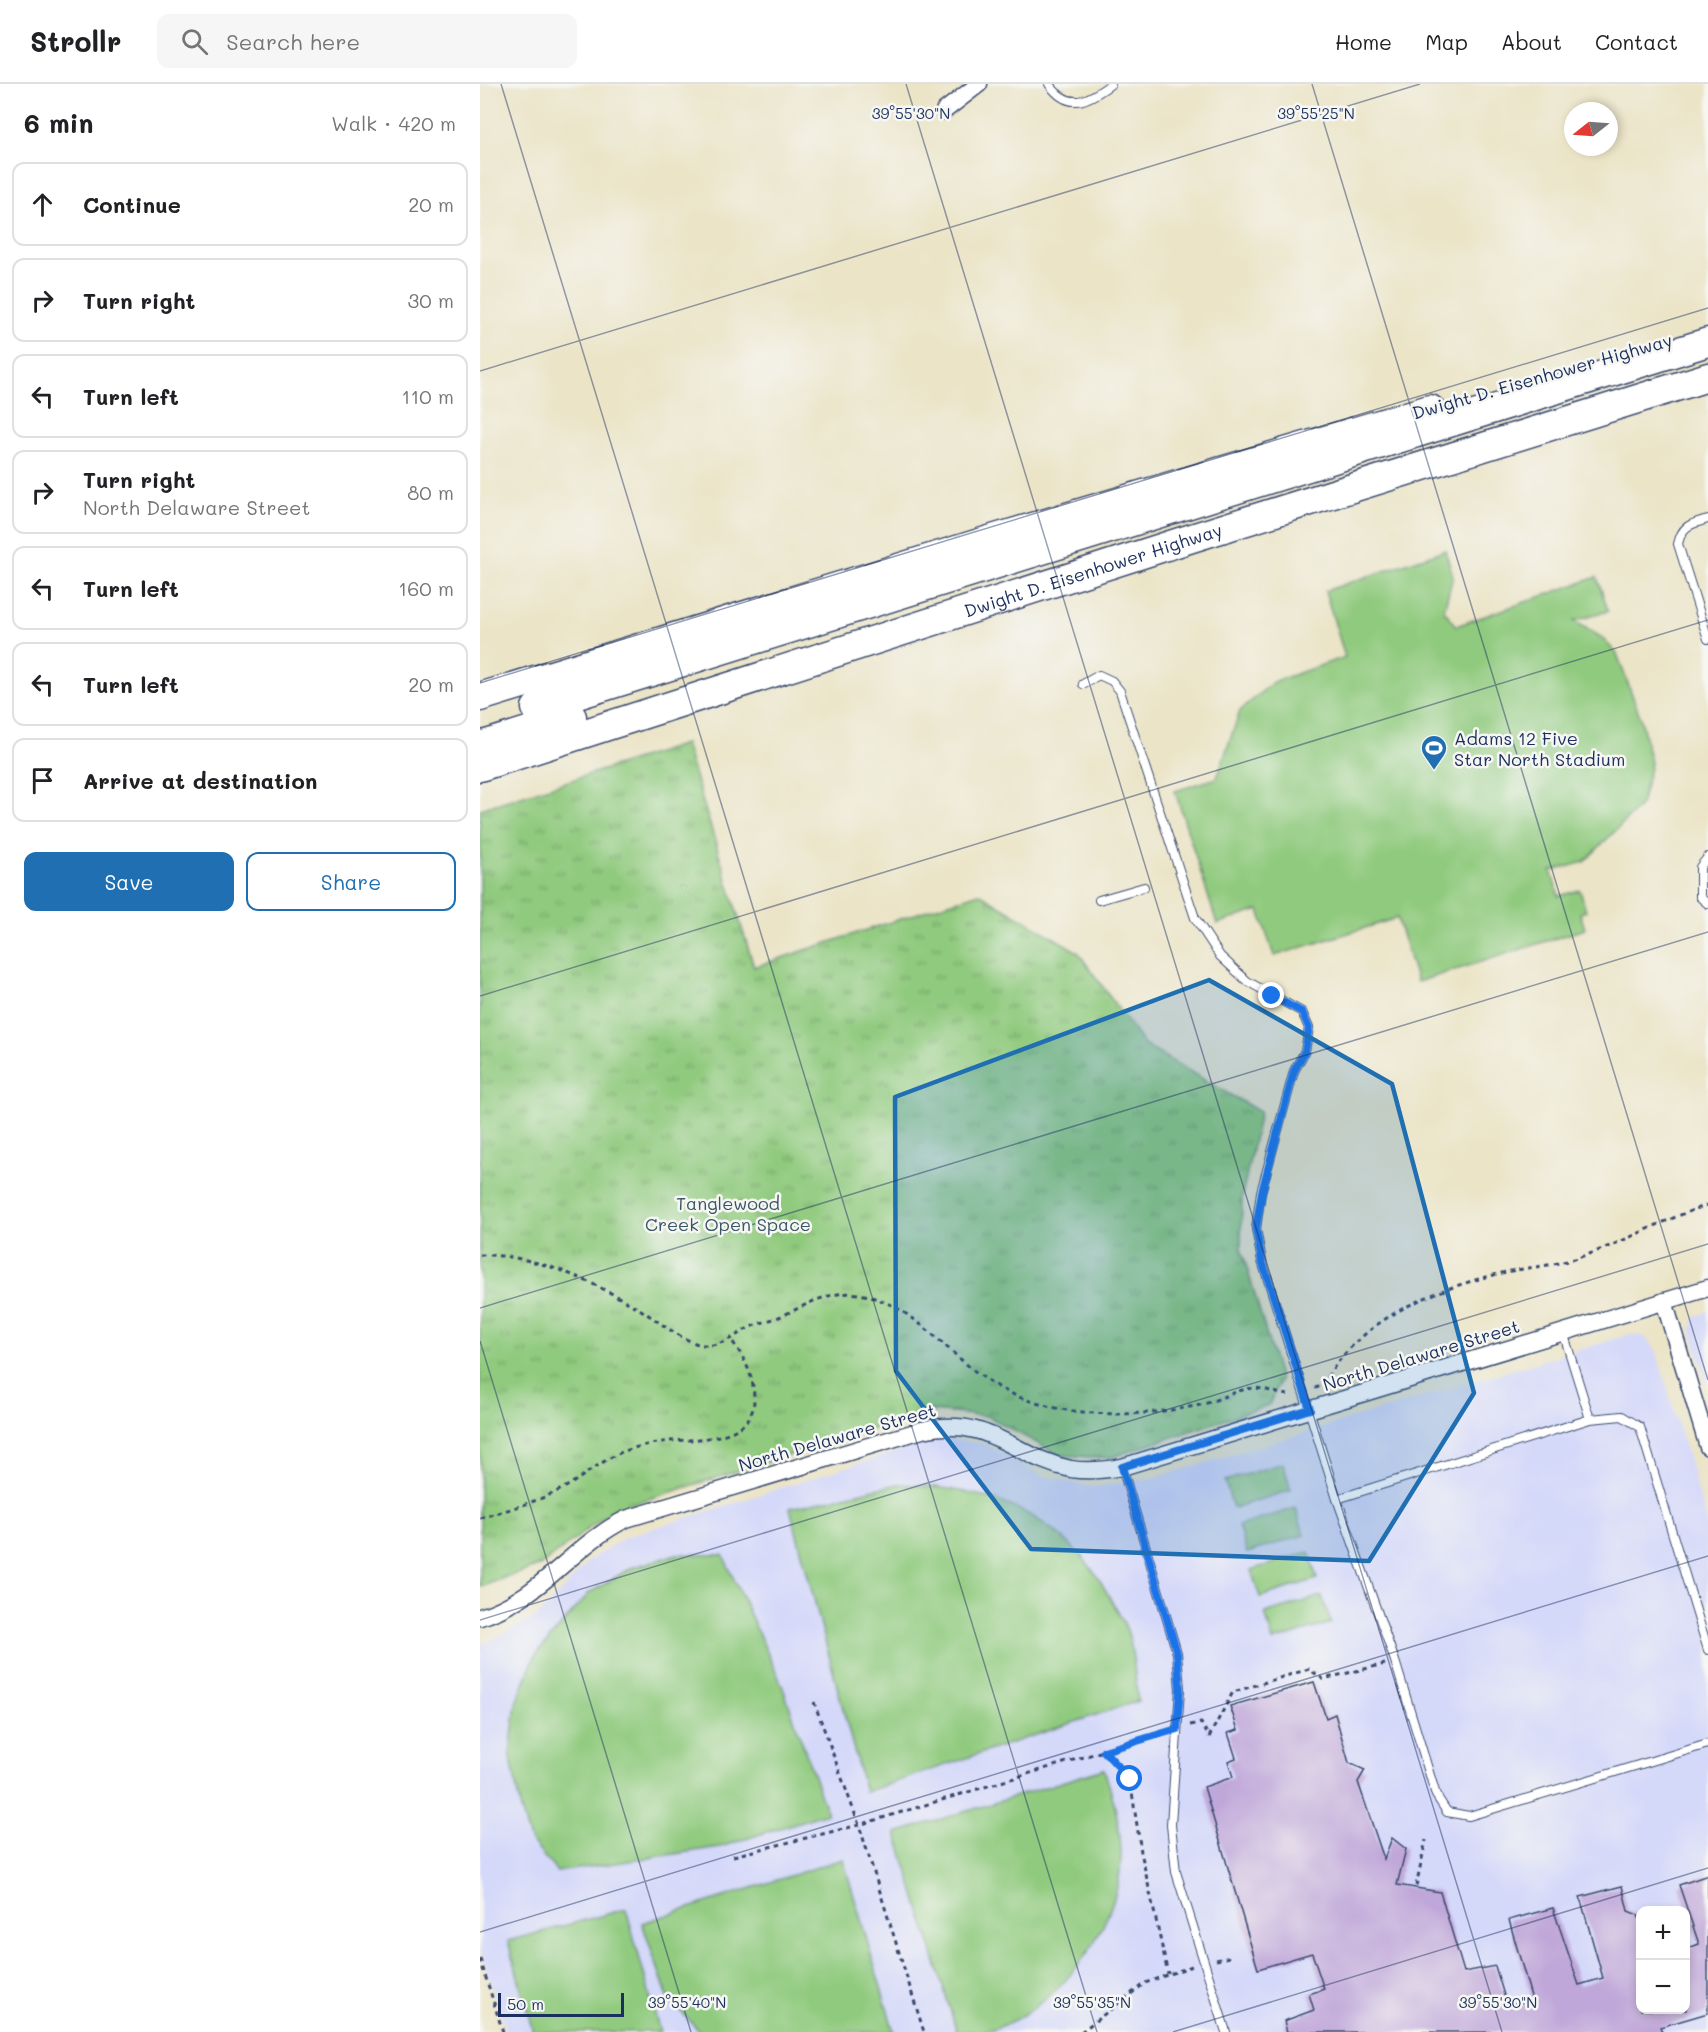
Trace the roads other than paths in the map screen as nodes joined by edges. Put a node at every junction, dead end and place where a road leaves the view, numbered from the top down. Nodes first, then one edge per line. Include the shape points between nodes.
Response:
1 (980, 84) edge
2 (1049, 84) edge
3 (1111, 84) edge
4 (944, 111) dead end
5 (1708, 327) edge
6 (1708, 342) edge
7 (1708, 362) edge
8 (1708, 377) edge
9 (1708, 519) edge
10 (1708, 639) edge
11 (1083, 684) dead end
12 (480, 697) edge
13 (480, 726) edge
14 (480, 746) edge
15 (480, 767) edge
16 (1708, 857) edge
17 (1144, 887) dead end
18 (1099, 900) dead end
19 (1708, 904) edge
20 (1708, 1288) edge
21 (1664, 1301) junction
22 (1563, 1332) junction
23 (1310, 1409) junction
24 (1590, 1419) junction
25 (1708, 1447) edge
26 (1122, 1467) junction
27 (1337, 1499) junction
28 (480, 1617) edge
29 (1708, 1650) edge
30 (1708, 1744) edge
31 (1226, 2032) edge

1 - 4 street
2 - 3 lane via 1056,94 1077,102 1092,98
5 - 12 highway, Dwight D. Eisenhower Highway via 1008,534
6 - 13 highway
7 - 14 highway
8 - 15 highway, Dwight D. Eisenhower Highway
9 - 10 lane via 1688,525 1680,533 1678,544
11 - 23 lane via 1099,675 1112,681 1120,691 1201,928 1220,956 1247,981 1302,1012 1309,1028 1262,1192 1256,1229 1262,1261
16 - 19 lane via 1700,867 1700,897
17 - 18 lane
20 - 21 street, North Delaware Street
21 - 22 street, North Delaware Street
21 - 25 street
22 - 23 street, North Delaware Street
22 - 24 lane
23 - 26 street, North Delaware Street
23 - 27 lane
24 - 27 lane
24 - 29 lane via 1622,1416 1640,1427
26 - 28 street, North Delaware Street via 1070,1469 1043,1460 991,1433 946,1426 922,1430 626,1520 602,1532 531,1593
26 - 31 lane via 1177,1653 1180,1689 1171,1825 1176,1872
27 - 30 lane via 1395,1661 1436,1796 1447,1812 1469,1816

